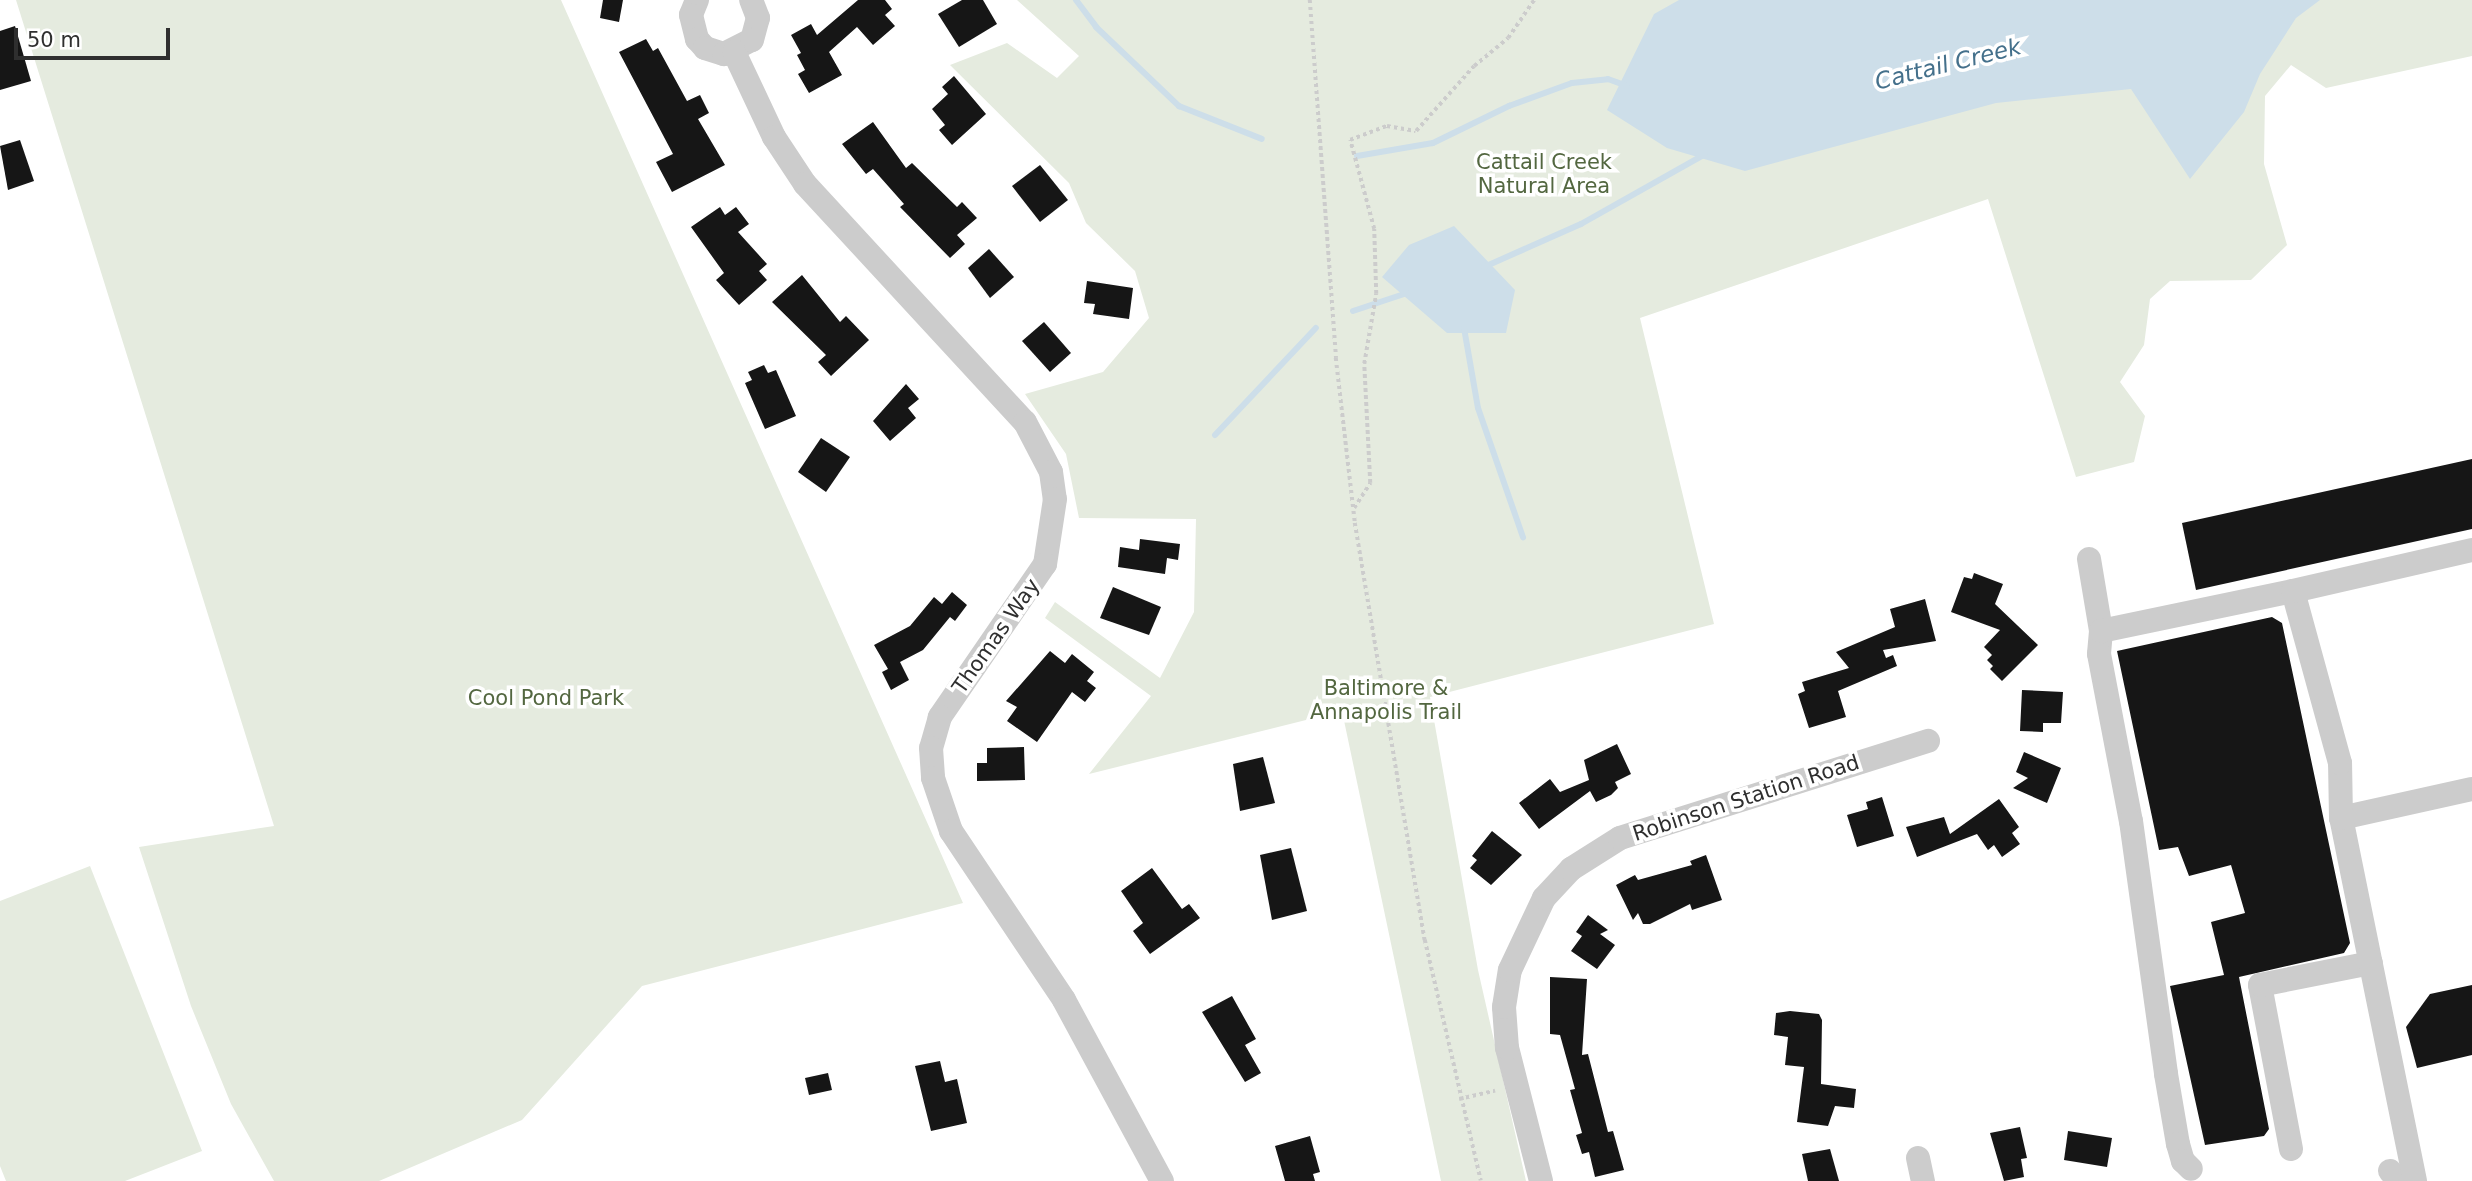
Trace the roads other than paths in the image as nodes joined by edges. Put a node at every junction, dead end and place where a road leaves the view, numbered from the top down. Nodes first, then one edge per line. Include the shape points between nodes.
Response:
1 (697, 0) edge
2 (751, 0) edge
3 (734, 52) junction
4 (2472, 550) edge
5 (2089, 559) dead end
6 (2293, 592) junction
7 (2101, 631) junction
8 (1928, 741) dead end
9 (2472, 789) edge
10 (2341, 818) junction
11 (2371, 963) junction
12 (2291, 1149) dead end
13 (2191, 1169) dead end
14 (1162, 1181) edge
15 (1541, 1181) edge
16 (2415, 1181) edge

1 - 3 street via 691,15 696,39 714,52
2 - 3 street via 757,29 752,40
3 - 14 street, Thomas Way via 774,137 806,184 1025,422 1051,472 1055,499 1045,564 940,717 931,748 933,778 951,831 1064,1000
4 - 6 street
5 - 7 street
6 - 7 street
6 - 10 street via 2340,763
7 - 13 street via 2099,654 2131,821 2165,1074 2178,1144
8 - 15 street, Robinson Station Road via 1652,825 1593,852 1544,898 1510,970 1504,1007 1516,1086
9 - 10 street
10 - 11 street
11 - 12 street via 2260,985
11 - 16 street

